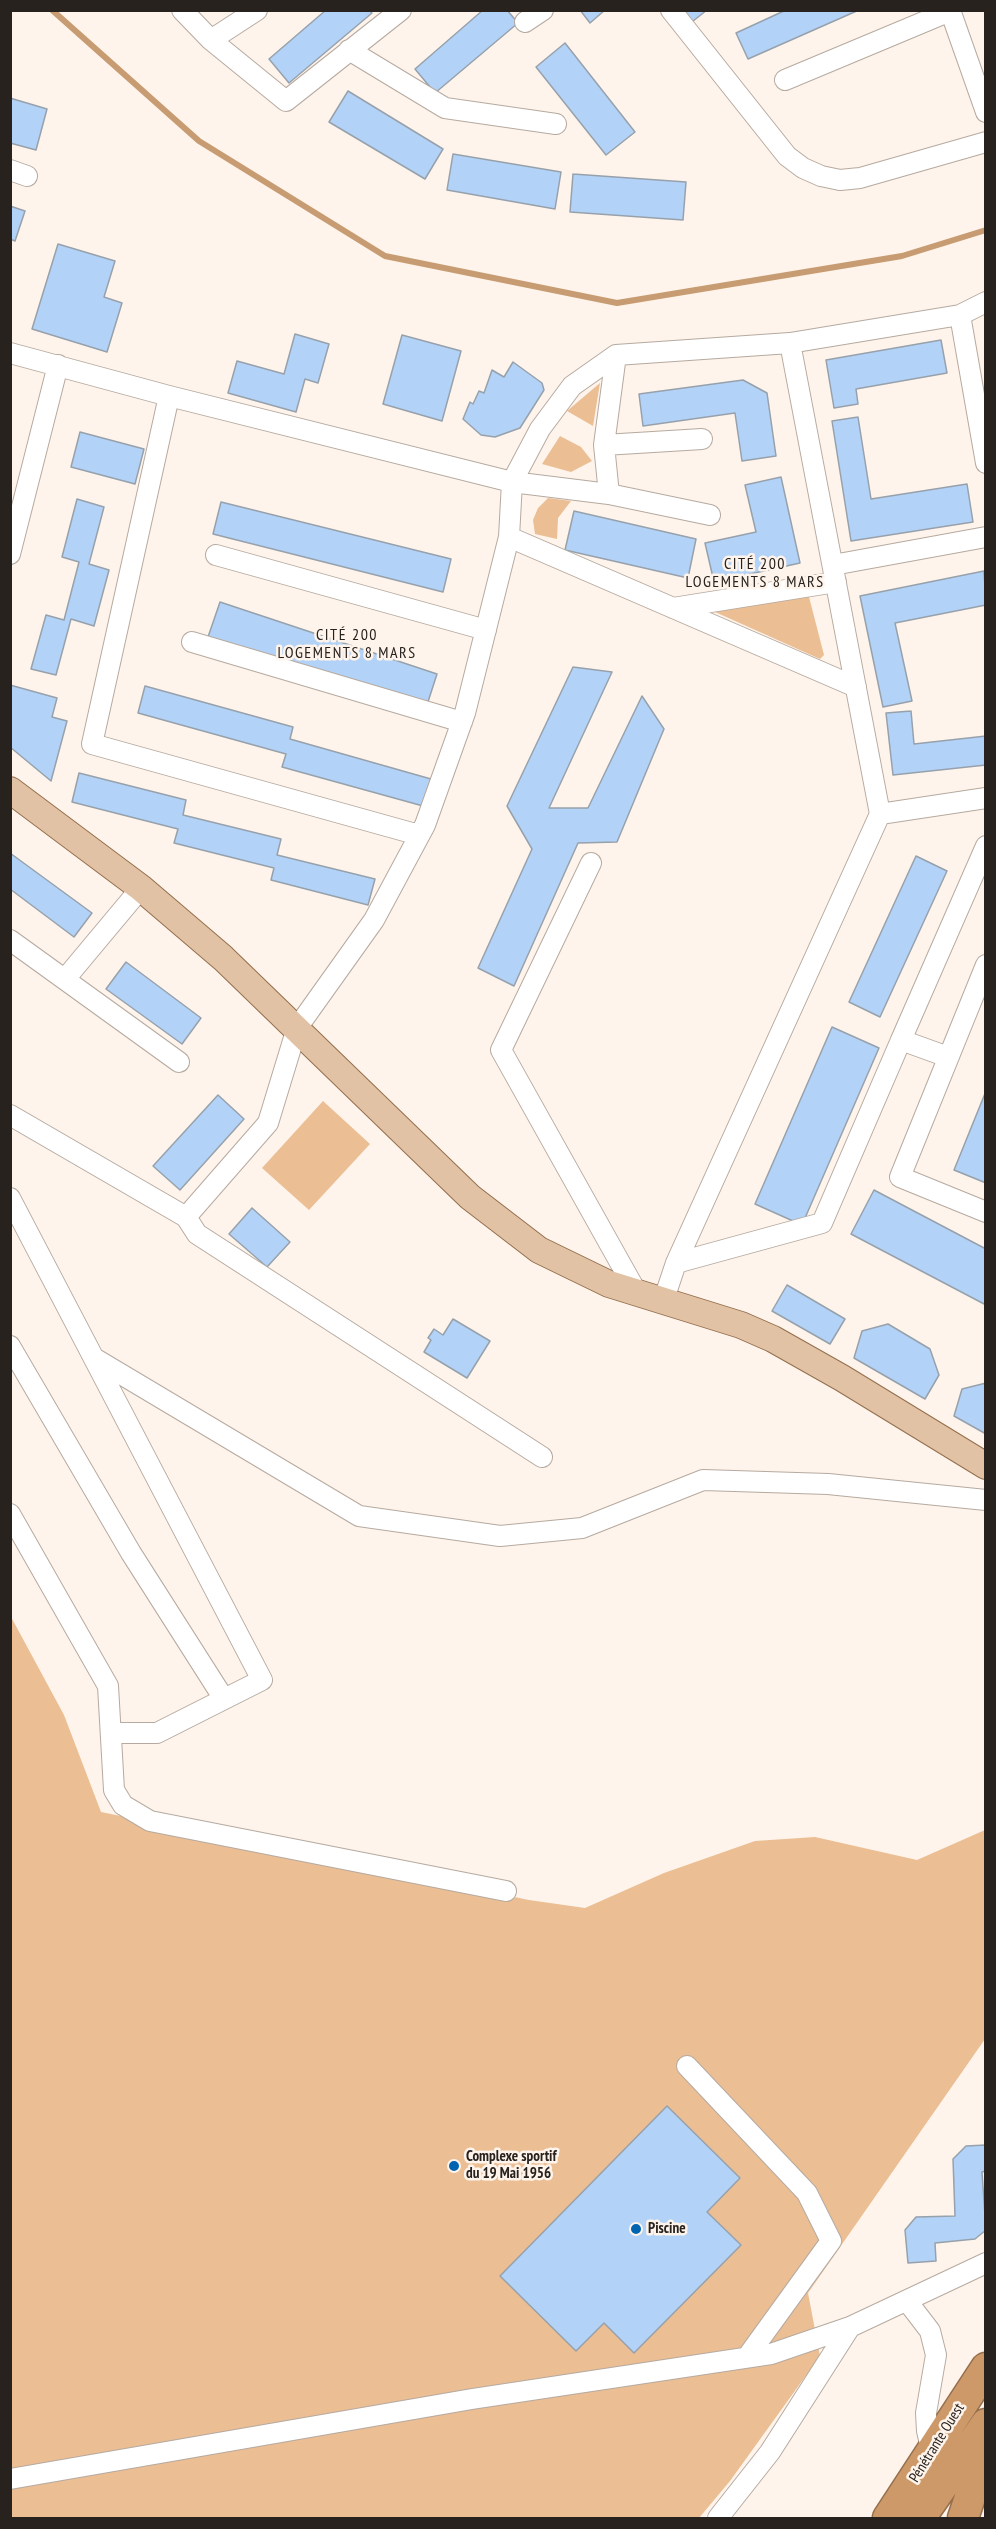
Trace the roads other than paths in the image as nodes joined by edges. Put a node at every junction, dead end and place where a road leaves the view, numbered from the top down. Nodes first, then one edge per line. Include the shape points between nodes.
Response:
1 (182, 10) edge
2 (257, 10) edge
3 (401, 10) edge
4 (543, 10) edge
5 (671, 10) edge
6 (950, 11) edge
7 (525, 22) dead end
8 (211, 40) junction
9 (349, 50) junction
10 (785, 80) dead end
11 (986, 112) edge
12 (556, 124) dead end
13 (986, 142) edge
14 (986, 302) edge
15 (960, 315) junction
16 (790, 344) junction
17 (10, 353) edge
18 (616, 355) junction
19 (58, 365) junction
20 (169, 396) junction
21 (702, 439) dead end
22 (604, 445) junction
23 (986, 463) edge
24 (512, 482) junction
25 (609, 494) junction
26 (710, 514) dead end
27 (509, 537) junction
28 (986, 537) edge
29 (10, 554) edge
30 (216, 555) dead end
31 (834, 573) junction
32 (673, 608) junction
33 (486, 630) junction
34 (192, 642) dead end
35 (856, 687) junction
36 (462, 722) junction
37 (10, 790) edge
38 (986, 798) edge
39 (880, 814) junction
40 (419, 835) junction
41 (986, 846) edge
42 (591, 863) dead end
43 (141, 888) junction
44 (10, 940) edge
45 (986, 965) edge
46 (65, 979) junction
47 (297, 1028) junction
48 (901, 1040) junction
49 (948, 1057) junction
50 (179, 1062) dead end
51 (10, 1115) edge
52 (10, 1198) edge
53 (986, 1212) edge
54 (186, 1217) junction
55 (676, 1263) junction
56 (637, 1293) junction
57 (663, 1302) junction
58 (10, 1346) edge
59 (94, 1358) junction
60 (542, 1456) dead end
61 (986, 1466) edge
62 (986, 1500) edge
63 (10, 1514) edge
64 (224, 1699) junction
65 (111, 1733) junction
66 (506, 1891) dead end
67 (687, 2066) dead end
68 (986, 2263) edge
69 (907, 2301) junction
70 (850, 2326) junction
71 (747, 2357) junction
72 (986, 2368) edge
73 (986, 2424) edge
74 (932, 2448) junction
75 (984, 2462) edge
76 (10, 2479) edge
77 (899, 2513) edge
78 (718, 2518) edge
79 (963, 2518) edge

1 - 8 street
2 - 8 street
3 - 9 street
4 - 7 street
5 - 13 street via 787,156 821,176 840,180 860,178
6 - 10 street
6 - 11 street
8 - 9 street via 286,101
9 - 12 street via 445,108
14 - 15 street
15 - 16 street
15 - 23 street
16 - 18 street
16 - 31 street
17 - 19 street
18 - 22 street
18 - 24 street via 572,386 540,429
19 - 20 street
19 - 29 street
20 - 24 street
20 - 40 street via 92,744
21 - 22 street
22 - 25 street
24 - 25 street
24 - 27 street
25 - 26 street
27 - 32 street
27 - 33 street
28 - 31 street
30 - 33 street
31 - 32 street
31 - 35 street
32 - 35 street
33 - 36 street
34 - 36 street
35 - 39 street
36 - 40 street
37 - 43 main road
38 - 39 street
39 - 55 street
40 - 47 street via 374,920
41 - 48 street
42 - 56 street via 501,1050
43 - 46 street
43 - 47 main road via 224,958
44 - 46 street
45 - 49 street
46 - 50 street
47 - 54 street via 268,1123
47 - 56 main road via 470,1197 507,1227 538,1250
48 - 49 street
48 - 55 street via 822,1223
49 - 53 street via 900,1177
51 - 54 street
52 - 59 street
54 - 60 street via 197,1234
55 - 57 street
56 - 57 main road
57 - 61 main road via 741,1325 773,1339
58 - 64 street via 131,1553
59 - 62 street via 359,1516 500,1536 582,1528 703,1480 828,1484
59 - 64 street via 262,1680
63 - 65 street via 108,1686
64 - 65 street via 157,1733
65 - 66 street via 114,1790 123,1805 150,1821
67 - 71 street via 807,2193 831,2241
68 - 69 street
69 - 70 street
69 - 74 street via 930,2331 936,2355 926,2413
70 - 71 street via 771,2354
70 - 78 street via 770,2452
71 - 76 street via 472,2399
72 - 74 highway, Pénétrante Ouest
73 - 77 highway, Pénétrante Ouest
74 - 77 highway, Pénétrante Ouest
75 - 79 highway

